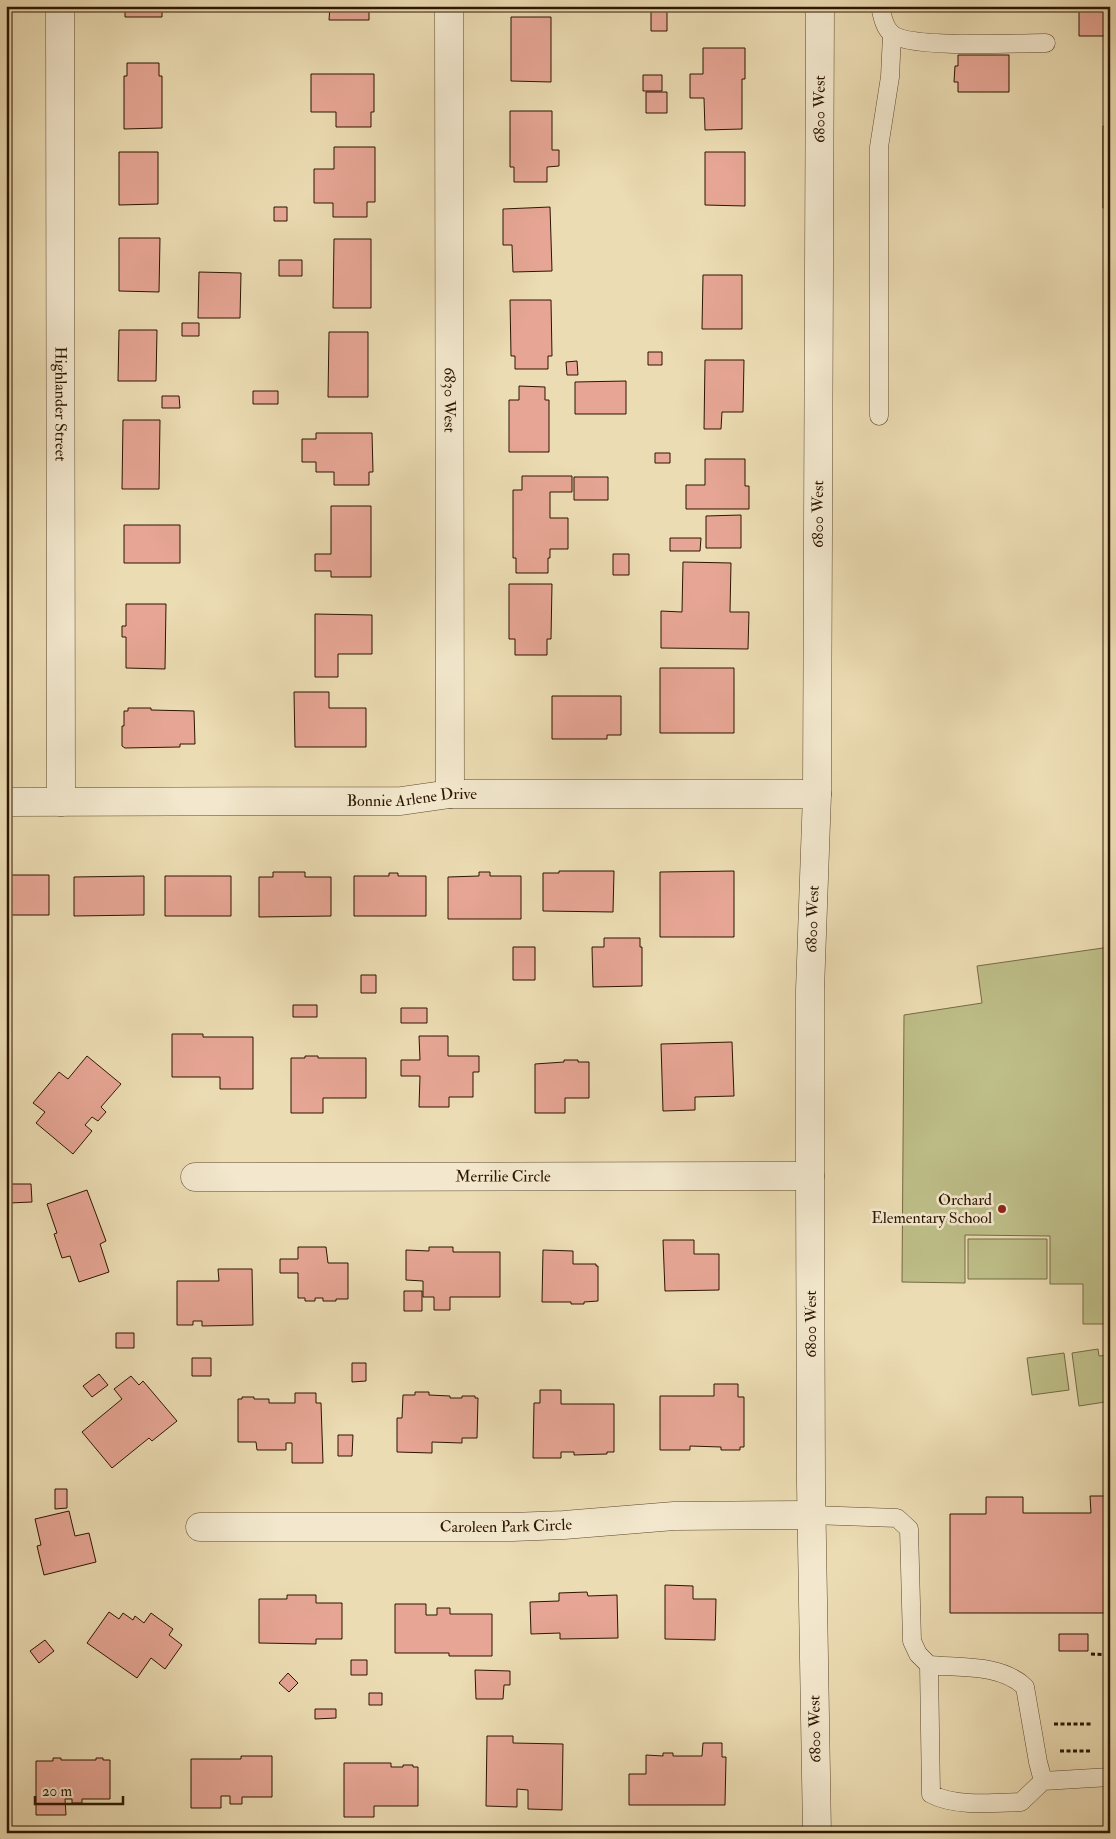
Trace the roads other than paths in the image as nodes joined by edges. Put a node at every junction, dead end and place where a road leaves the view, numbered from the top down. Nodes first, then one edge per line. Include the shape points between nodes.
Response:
1 (60, 6) edge
2 (449, 6) edge
3 (820, 6) edge
4 (880, 6) edge
5 (892, 35) junction
6 (1046, 43) dead end
7 (879, 416) dead end
8 (450, 794) junction
9 (817, 794) junction
10 (6, 802) edge
11 (61, 802) junction
12 (810, 1176) junction
13 (195, 1177) dead end
14 (812, 1516) junction
15 (200, 1527) dead end
16 (930, 1665) junction
17 (1110, 1777) edge
18 (1043, 1781) junction
19 (817, 1833) edge

1 - 11 street, Highlander Street
2 - 8 street, 6830 West
3 - 9 street, 6800 West
4 - 5 lane via 885,25
5 - 6 lane via 915,42 940,44
5 - 7 lane via 890,77 879,146
8 - 9 street, Bonnie Arlene Drive
8 - 11 street, Bonnie Arlene Drive via 401,801
9 - 12 street, 6800 West via 810,990
10 - 11 street, Bonnie Arlene Drive
12 - 13 street, Merrilie Circle
12 - 14 street, 6800 West
14 - 15 street, Caroleen Park Circle via 684,1516 512,1527
14 - 16 lane via 897,1518 909,1529 912,1641 918,1654
14 - 19 street, 6800 West
16 - 18 lane via 998,1672 1017,1679 1025,1687
16 - 18 lane via 931,1794 942,1800 986,1804 1021,1802
17 - 18 lane

